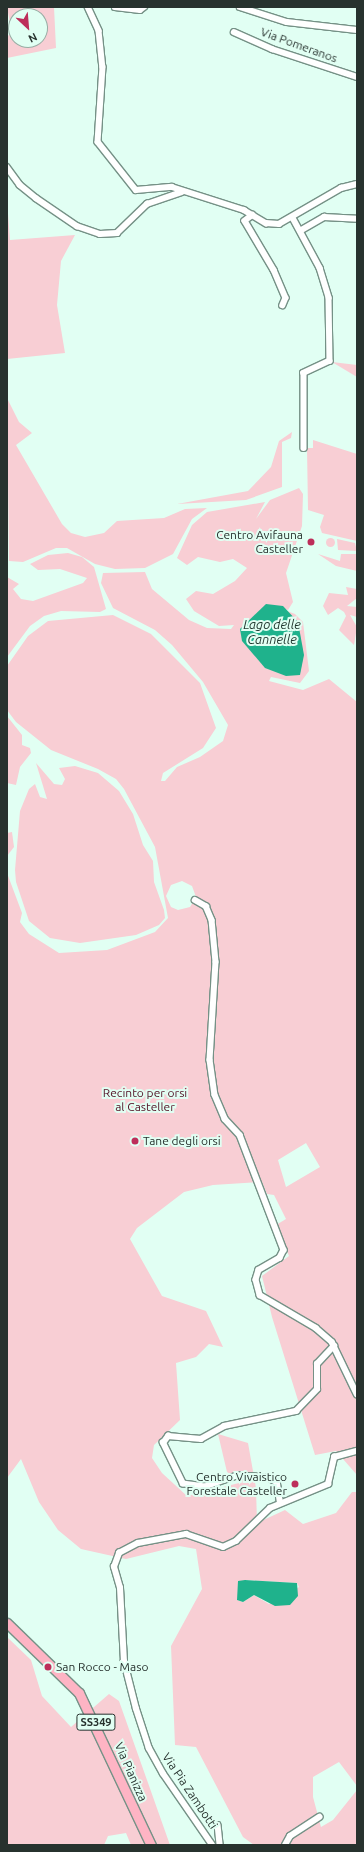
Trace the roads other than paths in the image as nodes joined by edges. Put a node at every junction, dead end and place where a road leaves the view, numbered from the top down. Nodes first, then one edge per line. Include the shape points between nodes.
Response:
1 (88, 7) edge
2 (115, 7) edge
3 (144, 7) edge
4 (240, 7) edge
5 (357, 30) edge
6 (234, 32) dead end
7 (357, 77) edge
8 (7, 167) edge
9 (357, 184) edge
10 (181, 192) junction
11 (253, 215) junction
12 (293, 218) junction
13 (357, 219) edge
14 (300, 231) junction
15 (283, 305) dead end
16 (304, 448) dead end
17 (195, 900) dead end
18 (334, 1346) junction
19 (357, 1394) edge
20 (357, 1450) edge
21 (280, 1503) junction
22 (7, 1623) edge
23 (319, 1817) dead end
24 (218, 1826) dead end
25 (151, 1845) edge
26 (212, 1845) edge
27 (220, 1845) edge
28 (285, 1845) edge

1 - 10 street via 99,31 103,67 98,142 136,190 172,187
2 - 3 street via 140,10
4 - 5 street, Via Pomeranos via 287,22
6 - 7 street, Via Pomeranos via 272,49
8 - 10 street via 20,185 36,198 77,226 100,234 117,233 147,204
9 - 12 street via 317,200
10 - 11 street via 206,197
11 - 12 street via 266,223 279,224
11 - 15 street via 245,221 274,270 286,298
12 - 14 street
13 - 14 street via 324,217
14 - 16 street via 320,268 329,298 330,361 304,373
17 - 18 street via 206,906 212,920 216,962 210,1060 213,1088 225,1119 244,1145 284,1250 280,1258 259,1270 256,1280 260,1295 316,1328
18 - 19 street
18 - 21 street via 318,1364 317,1389 296,1411 224,1426 200,1439 168,1436 163,1443 183,1484 205,1488 237,1476 269,1478 277,1483
20 - 21 street, Via Pia Zambotti via 334,1457 328,1484
21 - 26 street, Via Pia Zambotti via 223,1547 186,1534 156,1539 119,1553 114,1567 120,1588 124,1662 143,1733 163,1774
22 - 25 main road, Via Pianizza / SS349 via 79,1693
23 - 28 street via 290,1836
24 - 27 street, Via Pia Zambotti

